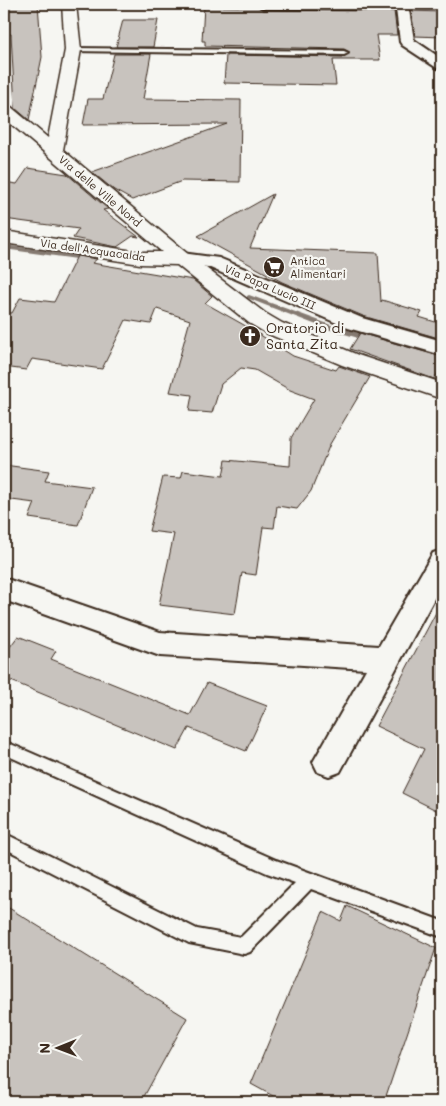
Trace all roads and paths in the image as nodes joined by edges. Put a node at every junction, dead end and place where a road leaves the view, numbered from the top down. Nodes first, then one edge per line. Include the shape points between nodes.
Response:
1 (69, 4) edge
2 (263, 4) edge
3 (73, 50) junction
4 (344, 53) dead end
5 (442, 65) edge
6 (4, 110) edge
7 (54, 152) junction
8 (4, 237) edge
9 (190, 266) junction
10 (442, 348) edge
11 (442, 391) edge
12 (442, 560) edge
13 (4, 590) edge
14 (387, 658) junction
15 (4, 747) edge
16 (329, 762) dead end
17 (4, 840) edge
18 (308, 881) junction
19 (442, 929) edge

1 - 3 street
2 - 5 street via 402,5 407,42
3 - 4 lane
3 - 7 street
6 - 7 street, Via delle Ville Nord
7 - 9 street, Via delle Ville Nord
8 - 9 street, Via dell'Acquacalda
9 - 10 street, Via Papa Lucio III via 212,262 355,323
9 - 11 street, Via delle Ville Nord via 244,309 274,328 350,360
12 - 14 street
13 - 14 street via 160,644
14 - 16 street
15 - 18 lane
17 - 18 lane via 195,936 244,946
18 - 19 lane

